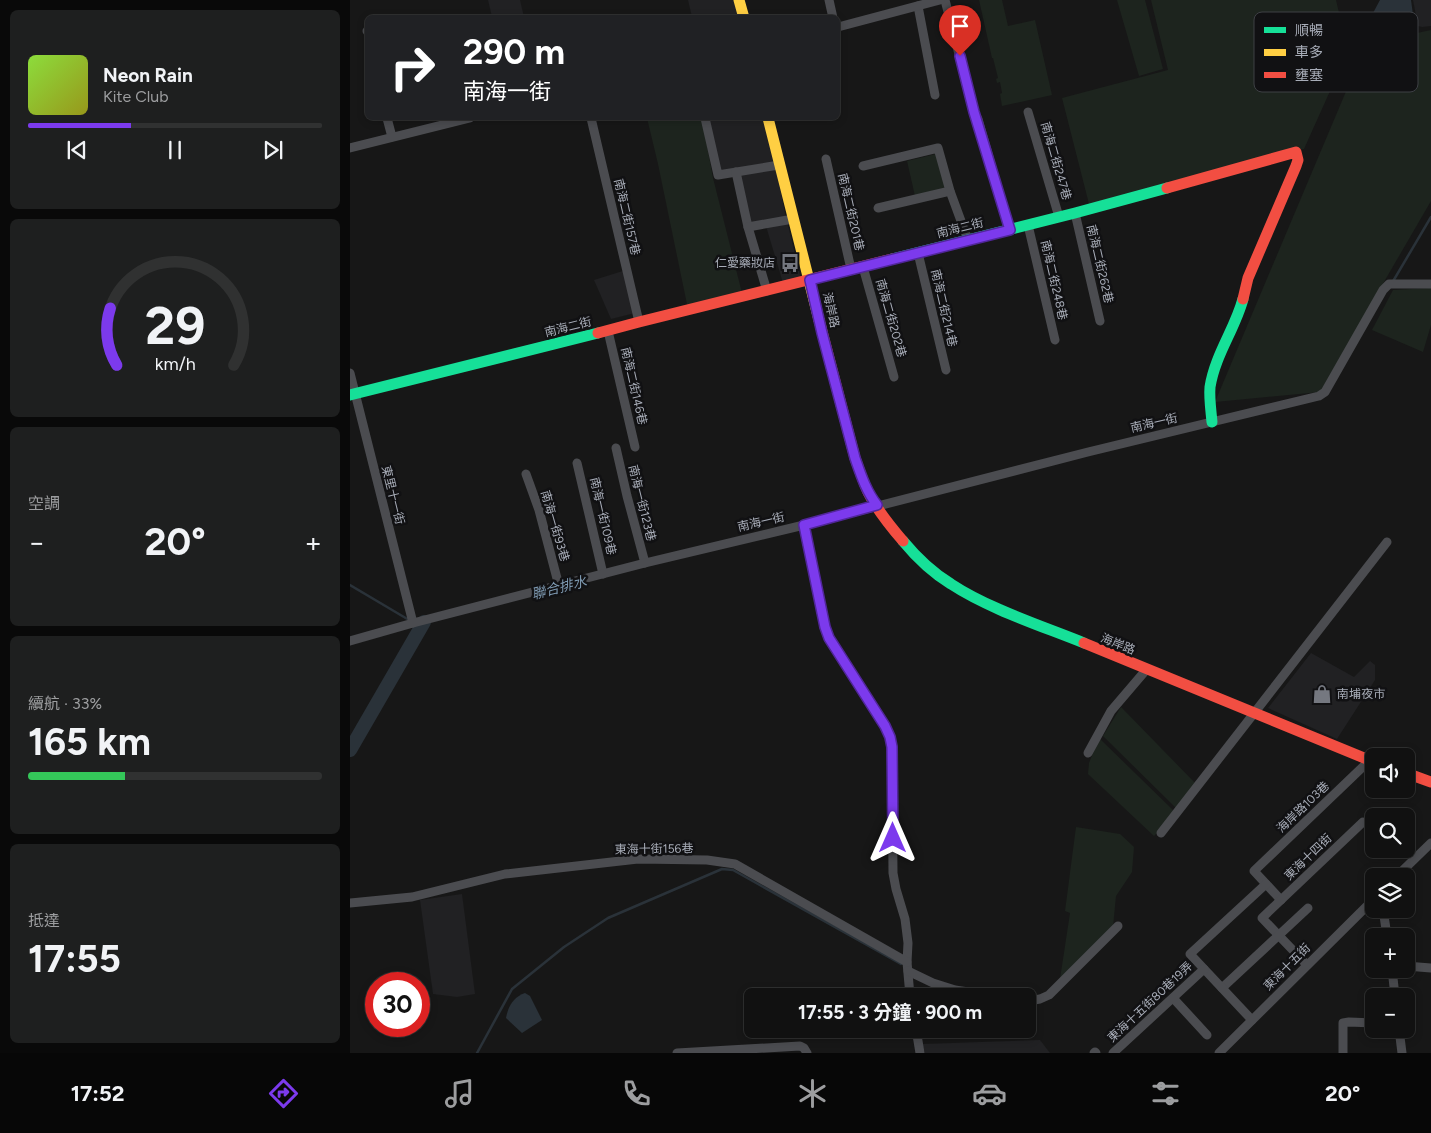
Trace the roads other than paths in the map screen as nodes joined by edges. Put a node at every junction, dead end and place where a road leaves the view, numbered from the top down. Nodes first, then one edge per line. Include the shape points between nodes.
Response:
1 (739, 0) edge
2 (829, 0) edge
3 (940, 0) edge
4 (945, 0) edge
5 (918, 6) junction
6 (743, 15) edge
7 (832, 15) edge
8 (840, 26) edge
9 (934, 95) dead end
10 (1028, 112) dead end
11 (388, 120) edge
12 (462, 120) edge
13 (591, 120) edge
14 (705, 120) edge
15 (768, 120) edge
16 (392, 137) junction
17 (350, 148) edge
18 (826, 159) dead end
19 (779, 165) junction
20 (863, 166) dead end
21 (736, 172) junction
22 (950, 191) junction
23 (878, 208) dead end
24 (1075, 213) junction
25 (1059, 217) junction
26 (793, 218) junction
27 (1028, 225) junction
28 (748, 227) junction
29 (1010, 230) junction
30 (968, 240) junction
31 (918, 253) junction
32 (864, 267) junction
33 (851, 269) junction
34 (810, 280) junction
35 (1431, 284) edge
36 (767, 291) junction
37 (1100, 321) dead end
38 (639, 322) junction
39 (608, 332) junction
40 (1055, 340) dead end
41 (946, 370) dead end
42 (350, 373) edge
43 (894, 376) dead end
44 (352, 394) edge
45 (1212, 422) junction
46 (635, 447) dead end
47 (616, 448) dead end
48 (577, 463) dead end
49 (526, 474) dead end
50 (879, 508) junction
51 (804, 525) junction
52 (1388, 542) dead end
53 (644, 563) junction
54 (603, 574) junction
55 (559, 586) junction
56 (413, 623) junction
57 (350, 641) edge
58 (1146, 670) junction
59 (1255, 714) junction
60 (1088, 753) dead end
61 (1365, 758) edge
62 (1365, 768) edge
63 (1415, 776) edge
64 (1431, 782) edge
65 (1365, 823) edge
66 (1162, 834) dead end
67 (1431, 843) edge
68 (1405, 868) edge
69 (1266, 884) junction
70 (1281, 900) junction
71 (350, 903) edge
72 (1308, 908) dead end
73 (1365, 908) edge
74 (1118, 926) dead end
75 (1279, 935) junction
76 (1307, 965) junction
77 (908, 967) junction
78 (1415, 967) edge
79 (1431, 968) edge
80 (1204, 969) junction
81 (909, 988) edge
82 (949, 988) edge
83 (1222, 988) junction
84 (1173, 998) junction
85 (1036, 999) edge
86 (1252, 1020) junction
87 (1365, 1023) edge
88 (1207, 1035) dead end
89 (918, 1038) edge
90 (1400, 1038) edge
91 (676, 1053) edge
92 (807, 1053) edge
93 (920, 1053) edge
94 (1113, 1053) edge
95 (1218, 1053) edge
96 (1343, 1053) edge
97 (1402, 1053) edge

1 - 6 street
2 - 7 street
3 - 5 street
4 - 29 street via 974,112
5 - 8 street
5 - 9 street
10 - 25 street, 南海二街247巷
11 - 16 street
12 - 16 street
13 - 38 street, 南海二街157巷
14 - 21 street via 718,176
15 - 19 street, 海岸路
16 - 17 street
18 - 33 street, 南海二街201巷
19 - 21 street
19 - 26 street, 海岸路
20 - 22 street via 938,148
21 - 28 street
22 - 23 street
22 - 30 street
24 - 25 street, 南海二街
24 - 37 street, 南海二街262巷
24 - 45 street, 南海二街 via 1296,152 1296,166 1248,278 1238,314 1213,375 1210,389
25 - 27 street, 南海二街
26 - 28 street
26 - 34 street, 海岸路
27 - 29 street, 南海二街
27 - 40 street, 南海二街248巷
28 - 36 street
29 - 30 street, 南海二街
30 - 31 street, 南海二街
31 - 32 street, 南海二街
31 - 41 street, 南海二街214巷
32 - 33 street, 南海二街
32 - 43 street, 南海二街202巷
33 - 34 street, 南海二街
34 - 36 street, 南海二街
34 - 50 street, 海岸路 via 855,458 871,498
35 - 45 street, 南海一街 via 1390,284 1383,290 1324,394
36 - 38 street, 南海二街
38 - 39 street, 南海二街
39 - 44 street, 南海二街
39 - 46 street, 南海二街146巷
42 - 44 street, 東里十一街
44 - 56 street, 東里十一街
45 - 50 street, 南海一街
47 - 53 street, 南海一街123巷
48 - 54 street, 南海一街109巷
49 - 55 street, 南海一街93巷
50 - 51 street, 南海一街
50 - 58 street, 海岸路 via 890,527 920,559 968,594
51 - 53 street, 南海一街
51 - 77 street via 829,638 890,737 893,873 905,919
52 - 59 street
53 - 54 street, 南海一街
54 - 55 street, 南海一街
55 - 56 street, 南海一街
56 - 57 street, 南海一街
58 - 59 street, 海岸路
58 - 60 street via 1111,711
59 - 61 street, 海岸路
59 - 66 street
62 - 69 street, 海岸路103巷 via 1254,871
63 - 64 street
65 - 70 street, 東海十四街
67 - 68 street
69 - 70 street
69 - 80 street via 1190,954
70 - 75 street, 東海十四街 via 1262,918
71 - 77 street, 東海十街156巷 via 412,897 505,874 638,859 707,860 735,864
72 - 75 street
73 - 76 street, 東海十五街
74 - 85 street via 1049,994
75 - 76 street
75 - 83 street
76 - 86 street, 東海十五街
77 - 81 street
77 - 82 street, 東海十街156巷 via 933,983
78 - 79 street
80 - 83 street
80 - 84 street, 東海十五街80巷19弄
83 - 86 street
84 - 88 street
84 - 94 street, 東海十五街80巷19弄
86 - 95 street, 東海十五街
87 - 96 street via 1343,1023
89 - 93 street
90 - 97 street
91 - 92 street via 800,1046

